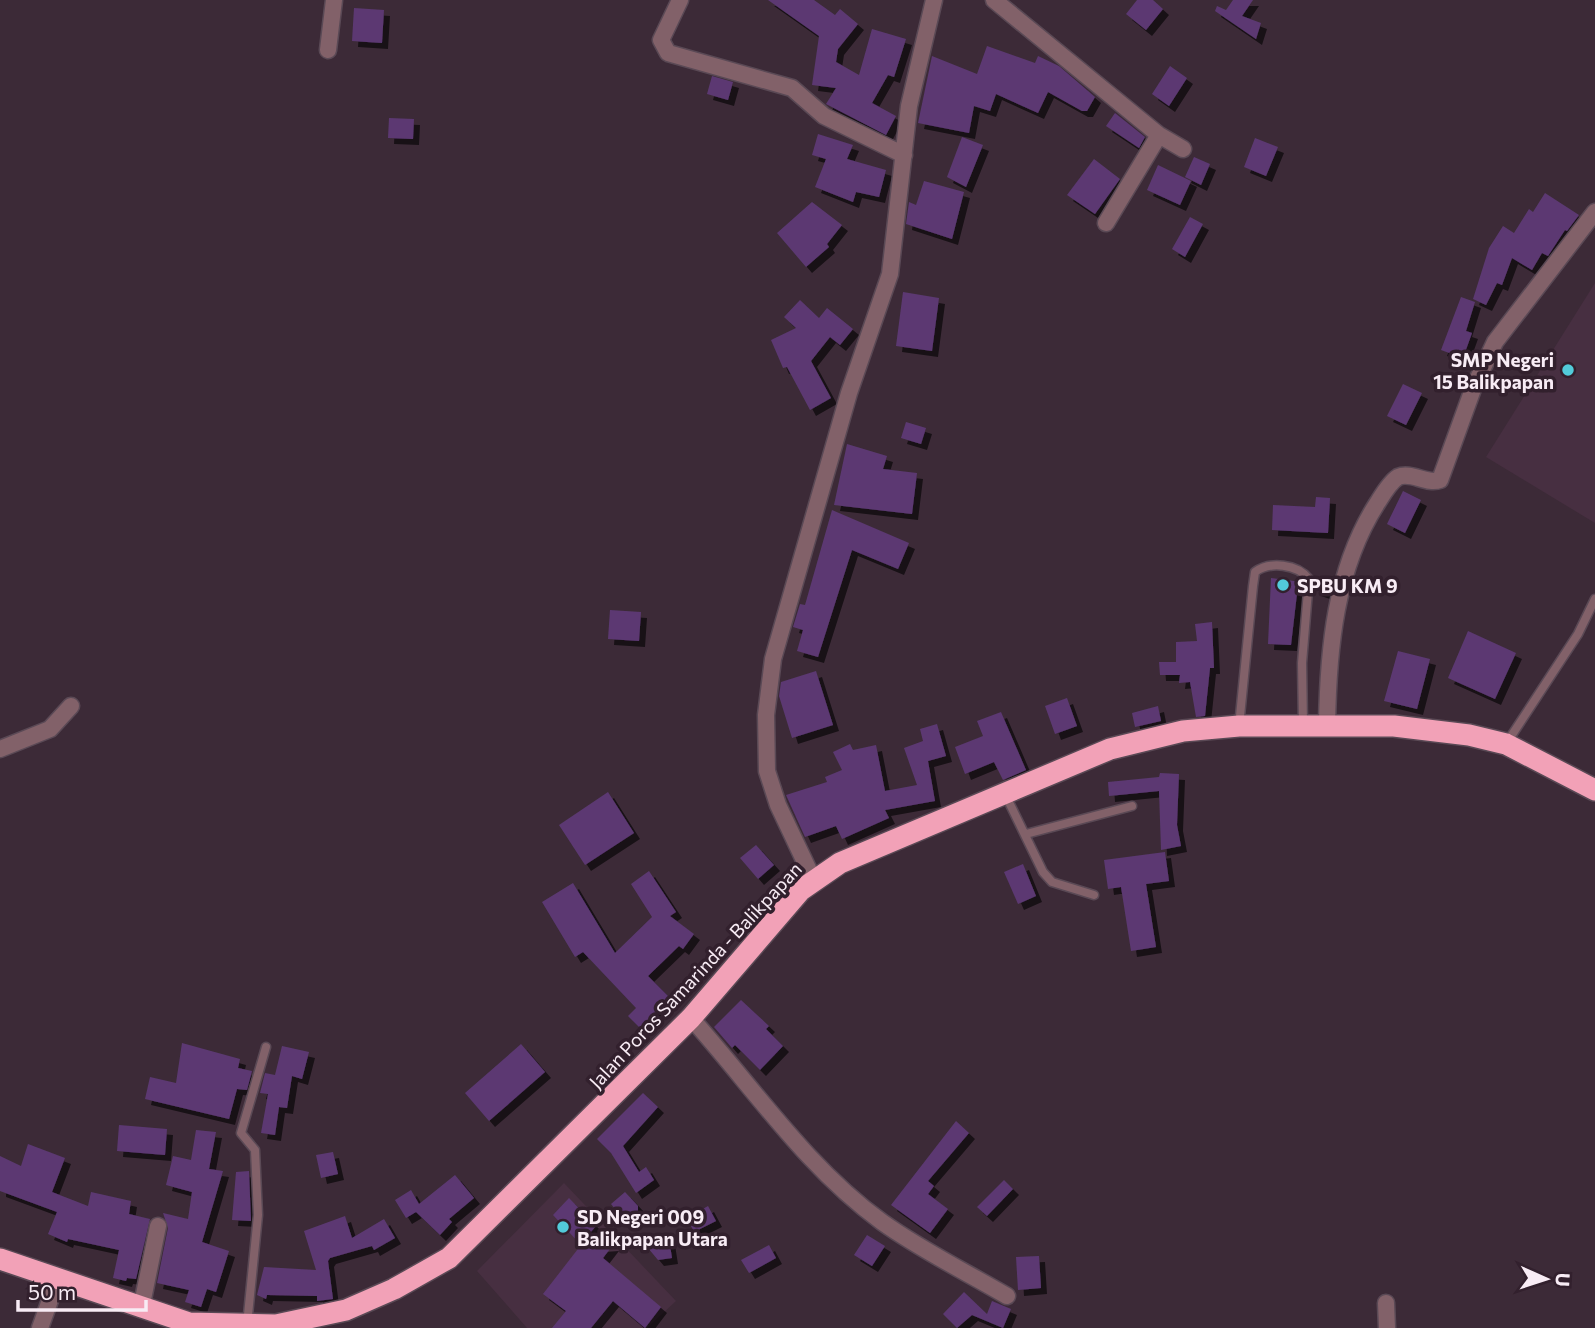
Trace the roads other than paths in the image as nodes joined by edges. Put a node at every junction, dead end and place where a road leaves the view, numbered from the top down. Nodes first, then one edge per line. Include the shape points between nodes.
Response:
1 (334, 0) edge
2 (680, 0) edge
3 (934, 0) edge
4 (994, 0) edge
5 (328, 50) dead end
6 (1159, 135) junction
7 (1183, 149) dead end
8 (904, 155) junction
9 (1595, 212) edge
10 (1106, 223) dead end
11 (1595, 599) edge
12 (71, 706) dead end
13 (1239, 726) junction
14 (1327, 726) junction
15 (1303, 727) junction
16 (1506, 744) junction
17 (0, 749) edge
18 (1595, 790) edge
19 (1005, 794) junction
20 (1132, 806) dead end
21 (1026, 834) junction
22 (813, 879) junction
23 (1094, 895) dead end
24 (691, 1018) junction
25 (266, 1047) dead end
26 (158, 1226) dead end
27 (0, 1259) edge
28 (57, 1281) junction
29 (1007, 1296) dead end
30 (1386, 1303) dead end
31 (141, 1309) junction
32 (247, 1325) junction
33 (277, 1326) edge
34 (40, 1328) edge
35 (1387, 1328) edge

1 - 5 street
2 - 8 street via 661,40 668,53 792,88 824,116
3 - 8 street via 909,106
4 - 6 street
6 - 7 street
6 - 10 street
8 - 22 street via 890,274 849,393 773,659 766,715 768,771 778,805
9 - 14 street via 1495,342 1440,480 1396,478 1366,520 1338,602 1329,655
11 - 16 lane via 1578,634
12 - 17 street via 50,729
13 - 15 highway, Jalan Poros Samarinda - Balikpapan
13 - 15 lane via 1252,586 1255,572 1264,566 1295,568 1309,579 1302,663
13 - 19 highway, Jalan Poros Samarinda - Balikpapan via 1183,731 1110,749
14 - 15 highway, Jalan Poros Samarinda - Balikpapan
14 - 16 highway, Jalan Poros Samarinda - Balikpapan via 1394,726
16 - 18 highway, Jalan Poros Samarinda - Balikpapan
19 - 21 lane
19 - 22 highway, Jalan Poros Samarinda - Balikpapan via 840,863
20 - 21 lane
21 - 23 lane via 1052,883
22 - 24 highway, Jalan Poros Samarinda - Balikpapan
24 - 29 street via 803,1151 860,1204
24 - 33 highway, Jalan Poros Samarinda - Balikpapan via 449,1258 346,1310
25 - 32 lane via 241,1133 256,1150 258,1202
26 - 31 street
27 - 28 highway, Jalan Poros Samarinda - Balikpapan
28 - 31 highway, Jalan Poros Samarinda - Balikpapan
28 - 34 street
30 - 35 street
31 - 32 highway, Jalan Poros Samarinda - Balikpapan via 189,1323
32 - 33 highway, Jalan Poros Samarinda - Balikpapan

